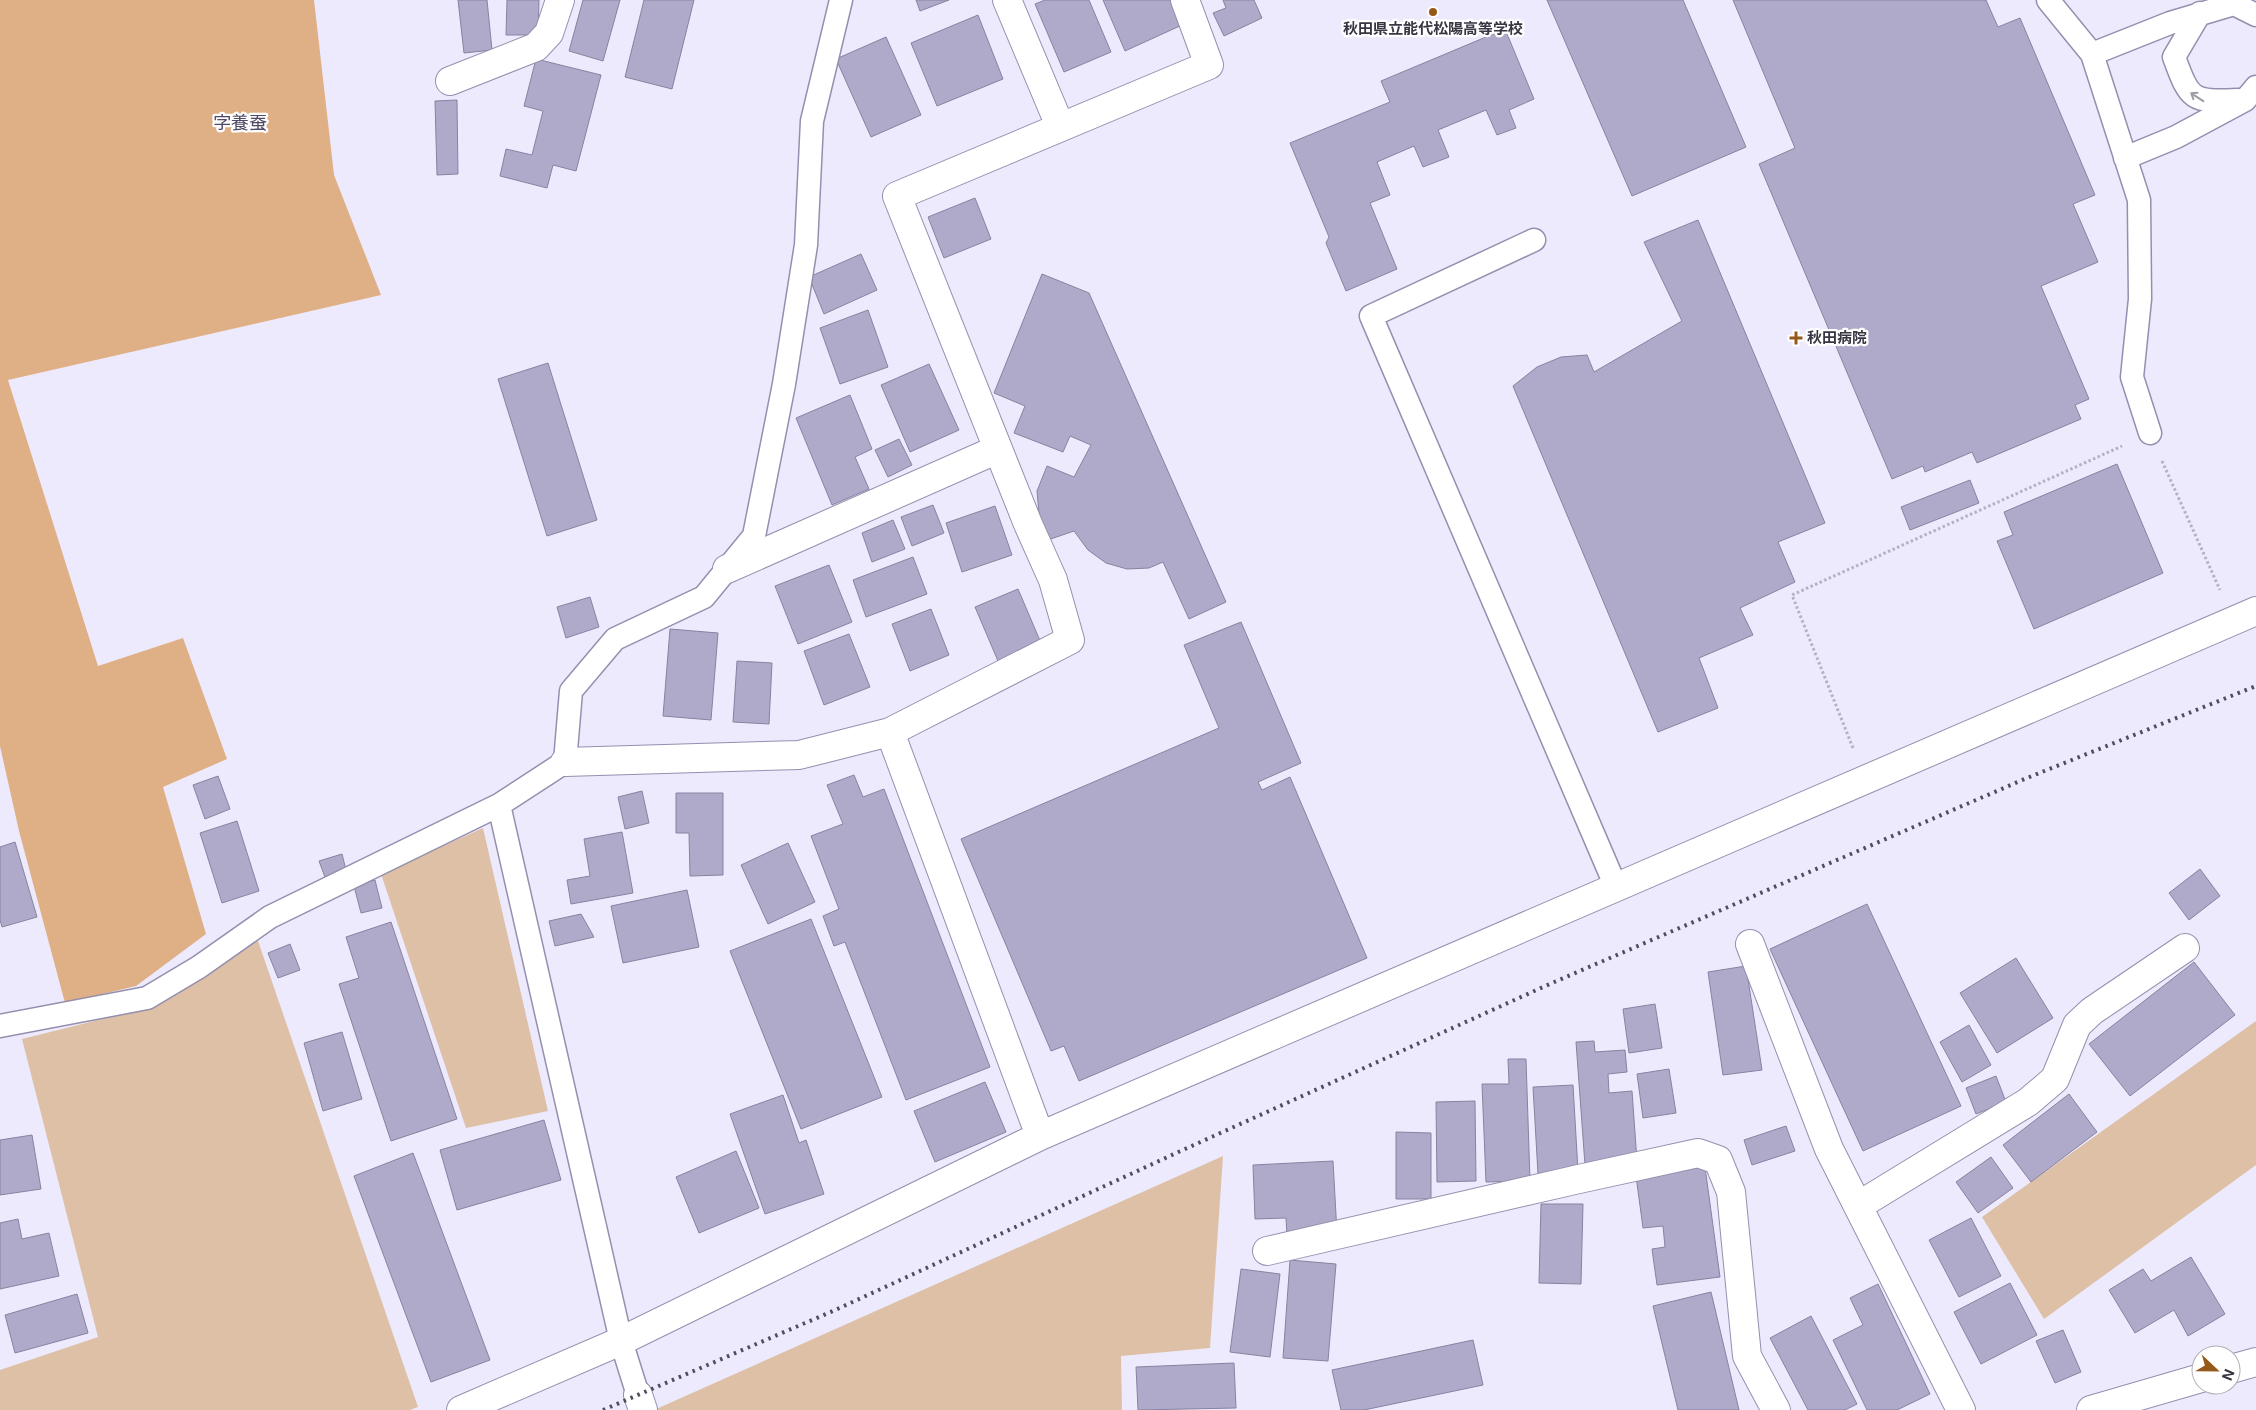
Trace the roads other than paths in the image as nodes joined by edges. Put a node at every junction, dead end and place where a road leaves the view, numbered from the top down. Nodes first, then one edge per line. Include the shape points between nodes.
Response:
1 (560, 0) edge
2 (840, 0) edge
3 (1007, 0) edge
4 (1185, 0) edge
5 (2048, 0) edge
6 (2200, 13) junction
7 (2256, 15) edge
8 (2092, 54) junction
9 (450, 81) dead end
10 (2250, 93) edge
11 (1060, 126) junction
12 (2126, 158) junction
13 (1534, 240) dead end
14 (2150, 433) road end
15 (998, 449) junction
16 (727, 569) junction
17 (2245, 616) edge
18 (890, 732) junction
19 (565, 762) junction
20 (499, 805) junction
21 (1616, 887) junction
22 (1750, 944) dead end
23 (2185, 948) dead end
24 (0, 1026) edge
25 (1040, 1136) junction
26 (1858, 1206) junction
27 (1268, 1251) dead end
28 (621, 1341) junction
29 (2256, 1362) edge
30 (2241, 1366) edge
31 (2191, 1381) edge
32 (641, 1402) edge
33 (461, 1410) edge
34 (1776, 1410) edge
35 (1961, 1410) edge
36 (2092, 1410) edge

1 - 9 street via 548,33 536,47
2 - 16 lane via 812,121 806,245 784,384 754,536
3 - 11 street
4 - 11 street via 1209,66
5 - 8 lane
6 - 7 lane via 2234,4
6 - 8 lane
10 -> 6 lane via 2204,101 2185,89 2174,57
8 - 12 lane
10 - 12 lane via 2176,137
11 - 15 street via 897,196
12 - 14 lane via 2139,200 2140,299 2132,378
13 - 21 lane via 1372,316
15 - 16 street
15 - 18 street via 1053,580 1070,640
16 - 19 lane via 704,597 615,639 571,690
17 - 21 street
18 - 19 street via 799,755
18 - 25 street
19 - 20 lane
20 - 24 lane via 270,917 199,967 146,998
20 - 28 lane
21 - 25 street
22 - 26 street via 1828,1149
23 - 26 street via 2092,1011 2077,1025 2056,1079 2028,1102
25 - 28 street
26 - 35 street
27 - 34 street via 1698,1153 1718,1160 1731,1192 1747,1356
28 - 32 lane
28 - 33 street
29 - 30 street
31 - 36 street

